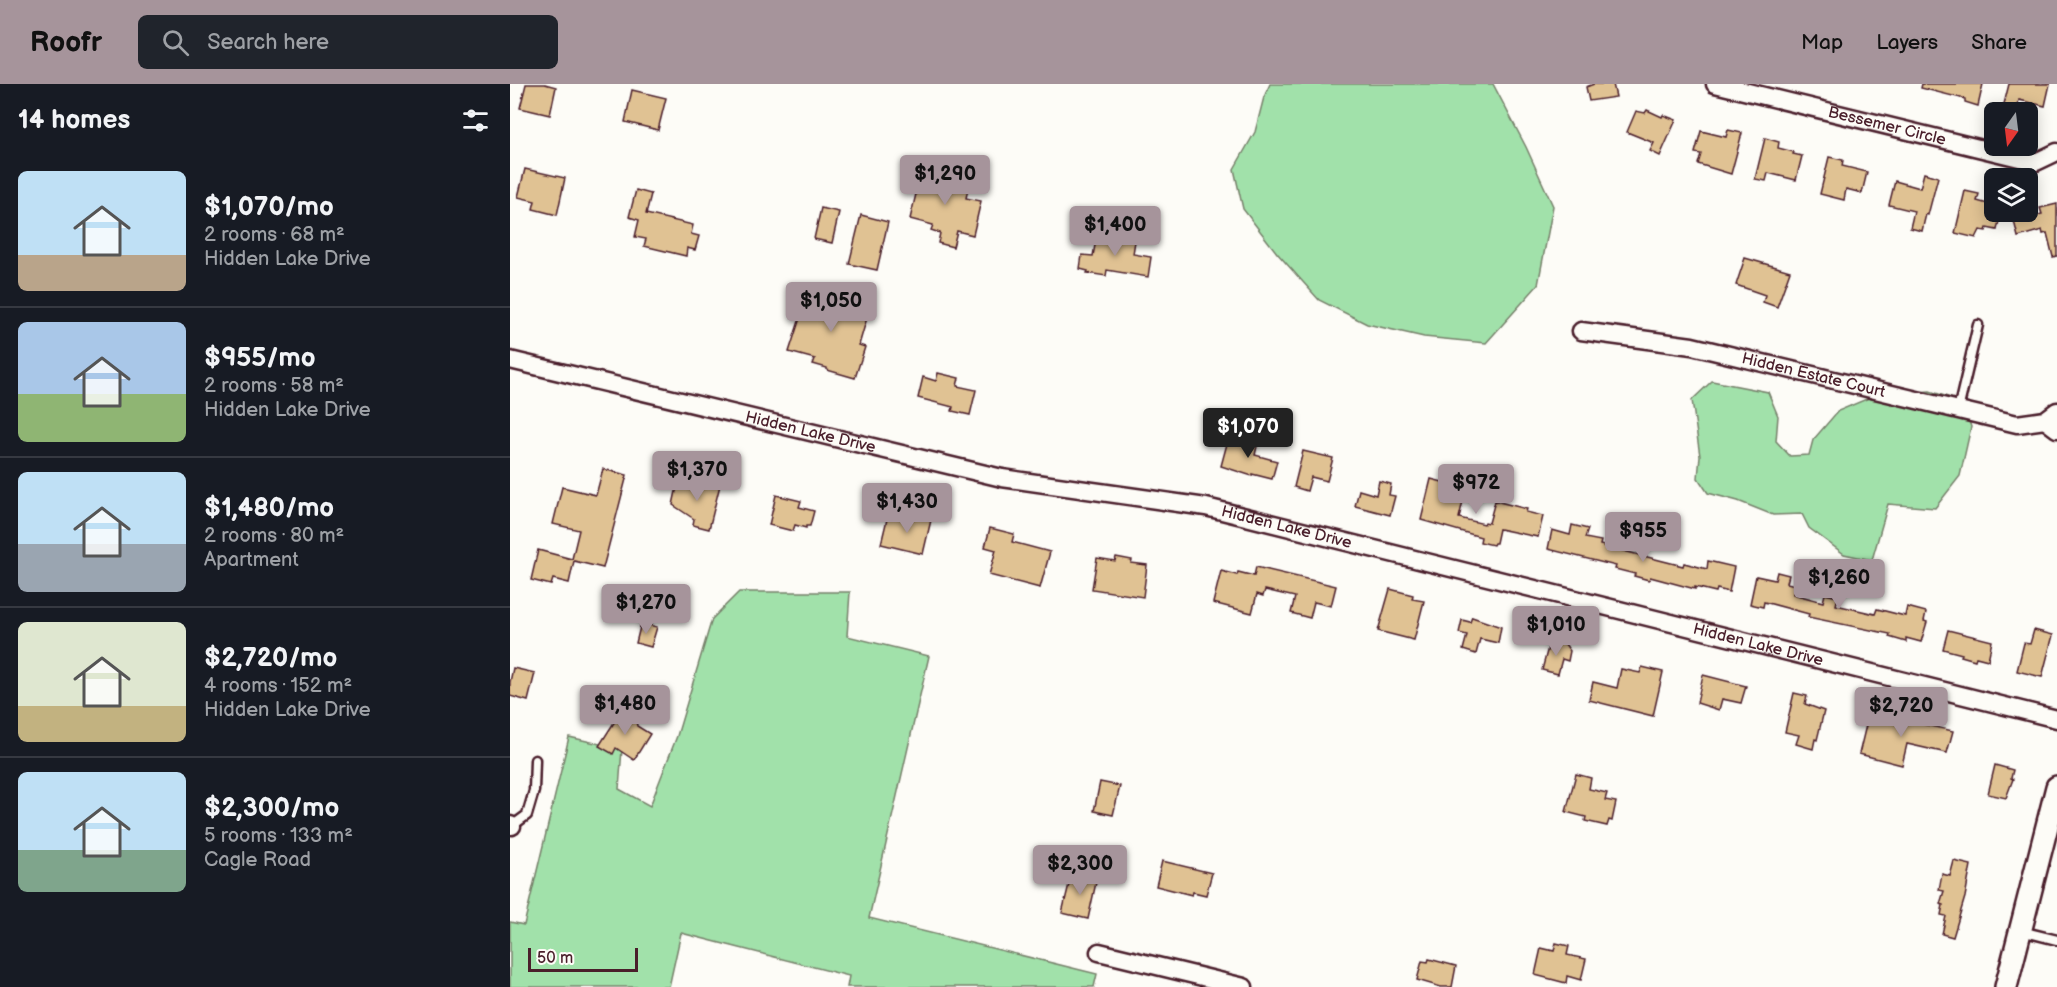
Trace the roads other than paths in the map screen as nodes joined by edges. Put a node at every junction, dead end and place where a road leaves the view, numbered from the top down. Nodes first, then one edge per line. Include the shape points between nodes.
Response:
1 (1715, 84) edge
2 (2057, 152) edge
3 (1978, 325) dead end
4 (1581, 331) dead end
5 (510, 360) edge
6 (1958, 410) junction
7 (2053, 420) edge
8 (2057, 719) edge
9 (535, 760) dead end
10 (2057, 787) edge
11 (511, 826) edge
12 (2020, 931) junction
13 (2057, 940) edge
14 (1099, 952) dead end
15 (1244, 987) edge
16 (2006, 987) edge

1 - 2 street, Bessemer Circle via 2036,162
3 - 6 lane
4 - 6 street, Hidden Estate Court via 1692,346
5 - 8 street, Hidden Lake Drive via 1002,478 1206,507
6 - 7 street, Hidden Estate Court via 2017,424
9 - 11 lane via 534,791 527,815
10 - 12 street
12 - 13 lane
12 - 16 street
14 - 15 street

